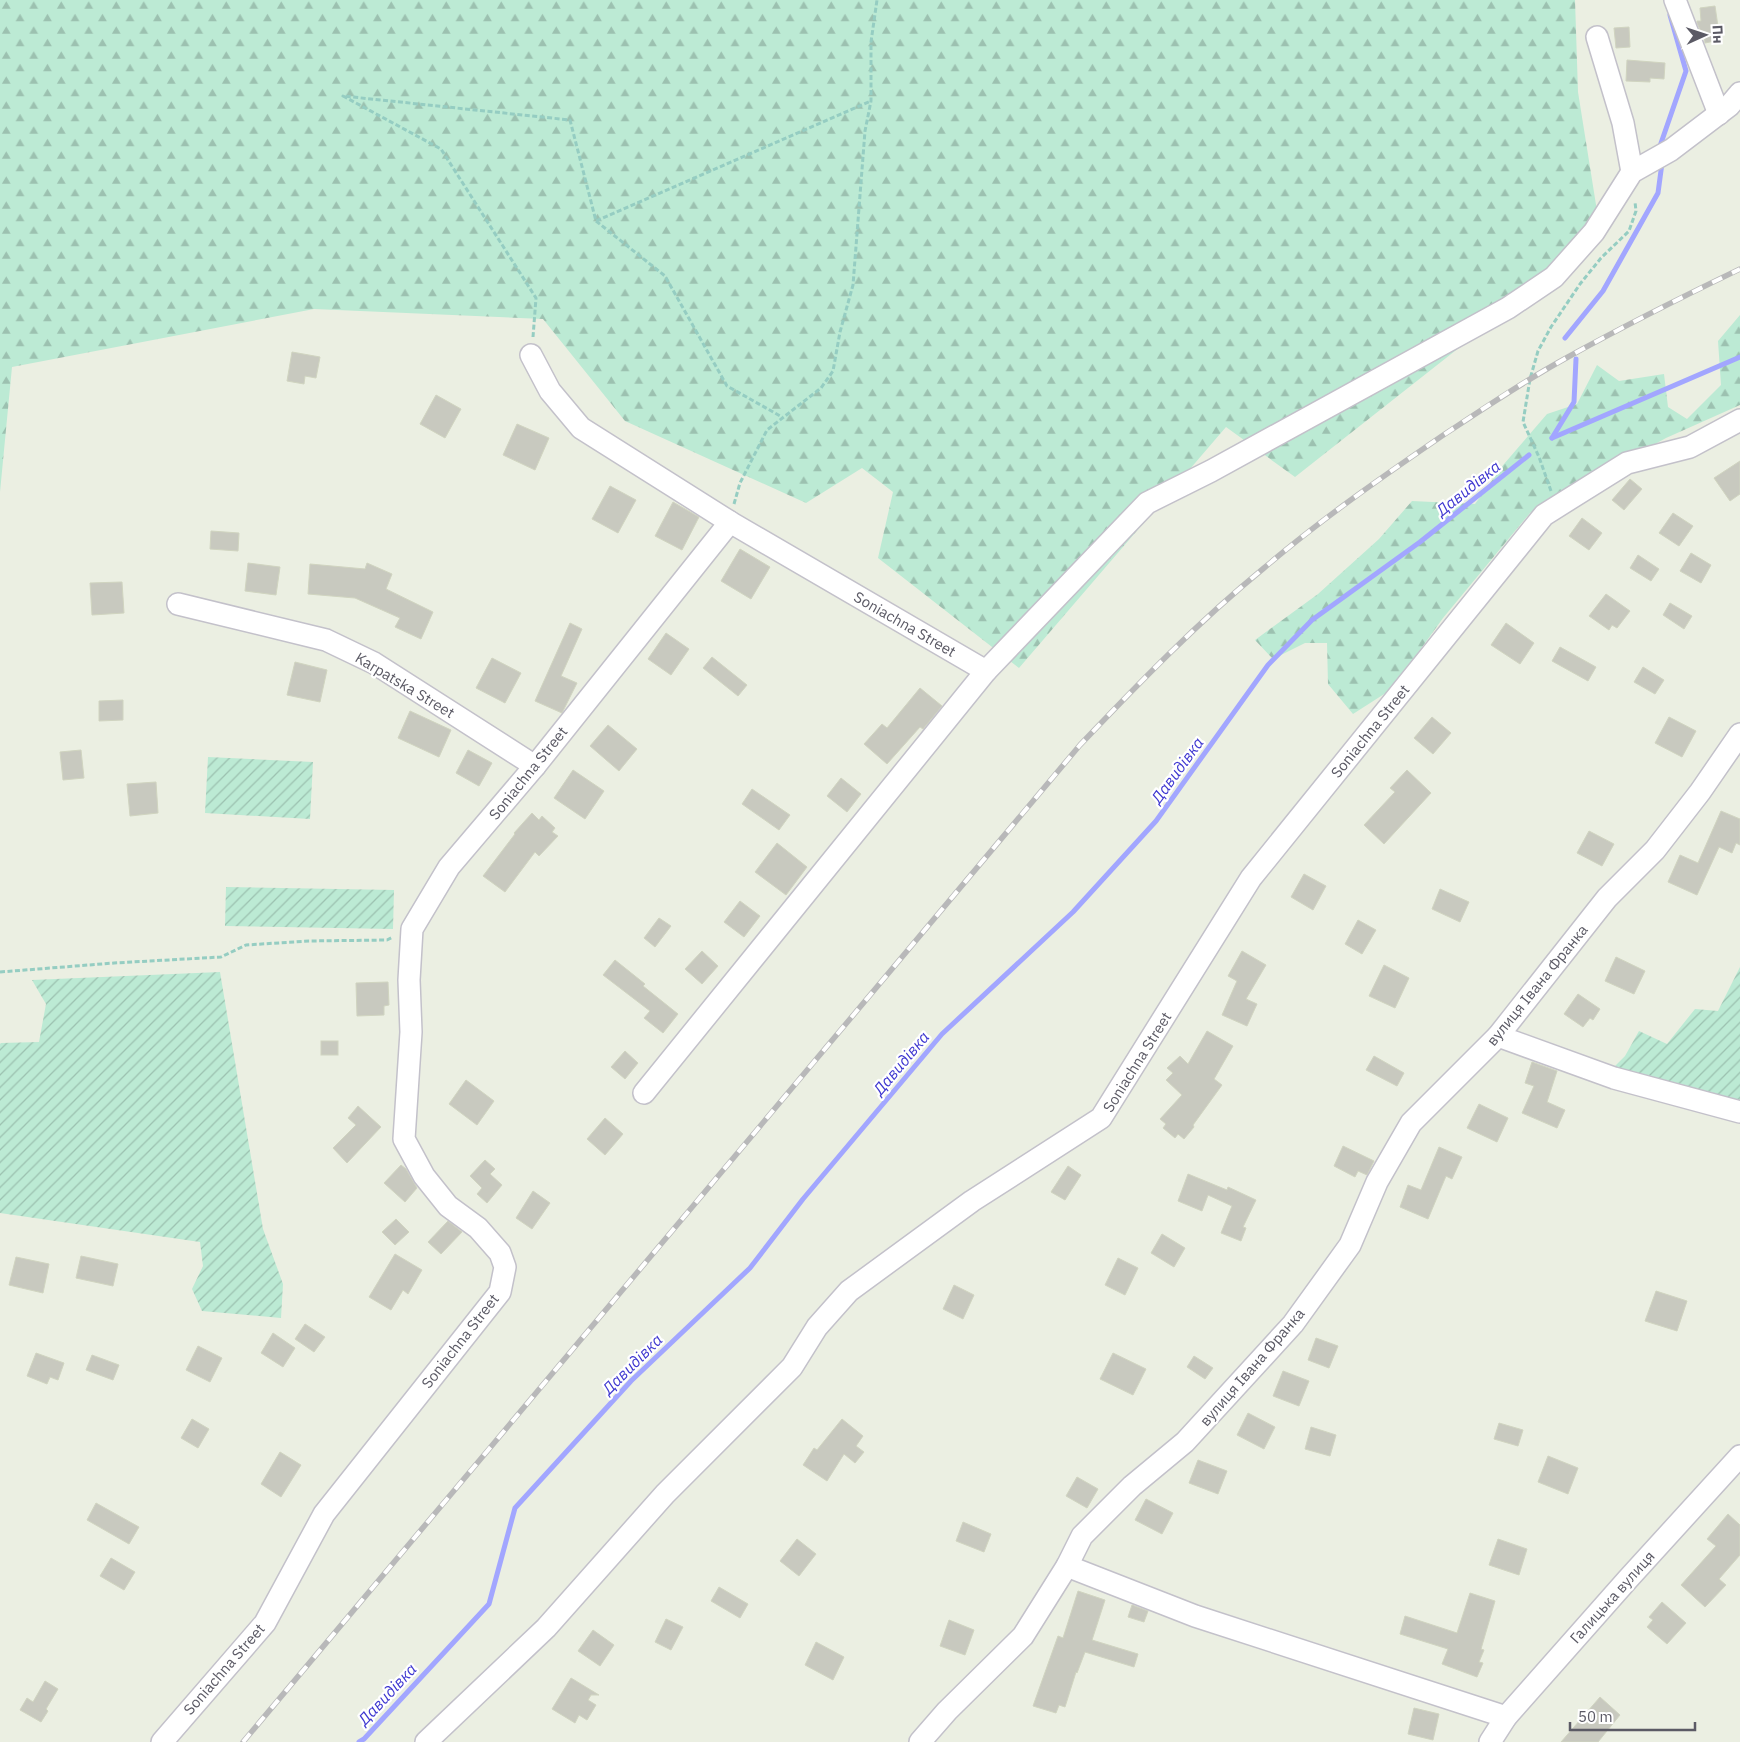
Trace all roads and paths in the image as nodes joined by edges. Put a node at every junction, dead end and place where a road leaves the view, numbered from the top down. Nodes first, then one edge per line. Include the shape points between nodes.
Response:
1 (877, 0) edge
2 (1675, 0) edge
3 (1597, 36) dead end
4 (1740, 94) edge
5 (871, 101) junction
6 (1720, 114) junction
7 (1632, 172) junction
8 (1635, 201) dead end
9 (596, 221) junction
10 (531, 355) joint
11 (782, 417) junction
12 (1740, 420) edge
13 (1557, 507) junction
14 (730, 522) junction
15 (178, 604) dead end
16 (986, 671) junction
17 (1740, 734) edge
18 (535, 766) junction
19 (412, 929) junction
20 (0, 972) edge
21 (1498, 1036) junction
22 (644, 1093) dead end
23 (1740, 1112) edge
24 (1740, 1456) edge
25 (1067, 1566) junction
26 (1506, 1717) junction
27 (162, 1742) edge
28 (426, 1742) edge
29 (920, 1742) edge
30 (1490, 1742) edge

1 - 5 path via 872,42
2 - 6 street
3 - 7 street via 1623,123
4 - 6 street
5 - 9 path
5 - 11 path via 865,131 854,285 833,371 821,388
6 - 7 street via 1671,150
7 - 16 street via 1594,232 1554,277 1508,308 1147,503
8 - 13 path via 1636,210 1629,231 1601,258 1551,327 1538,351 1530,379 1523,422
9 - 10 path via 570,120 344,96 441,149 536,298
9 - 11 path via 665,276 727,386
10 - 14 street via 550,390 581,428
11 - 14 path via 767,430 740,483
12 - 13 street, Soniachna Street via 1690,447 1627,463
13 - 28 street, Soniachna Street via 1544,515 1251,878 1101,1118 972,1201 849,1291 816,1327 792,1367 665,1494 546,1628
14 - 16 street, Soniachna Street
14 - 18 street, Soniachna Street
15 - 18 street, Karpatska Street via 326,640 374,663
16 - 22 street
17 - 21 street, вулиця Івана Франка via 1655,850 1607,898
18 - 19 street, Soniachna Street via 448,867
19 - 20 path via 387,940 246,945 221,957
19 - 27 street, Soniachna Street via 409,980 411,1032 404,1139 424,1176 448,1206 478,1228 500,1252 505,1267 500,1292 324,1514 265,1623
21 - 23 street via 1614,1078
21 - 25 street, вулиця Івана Франка via 1411,1123 1377,1182 1350,1246 1293,1324 1185,1442 1132,1486 1082,1536
24 - 26 street, Галицька вулиця
25 - 26 street via 1195,1616
25 - 29 street, вулиця Івана Франка via 1023,1636
26 - 30 street, Галицька вулиця

